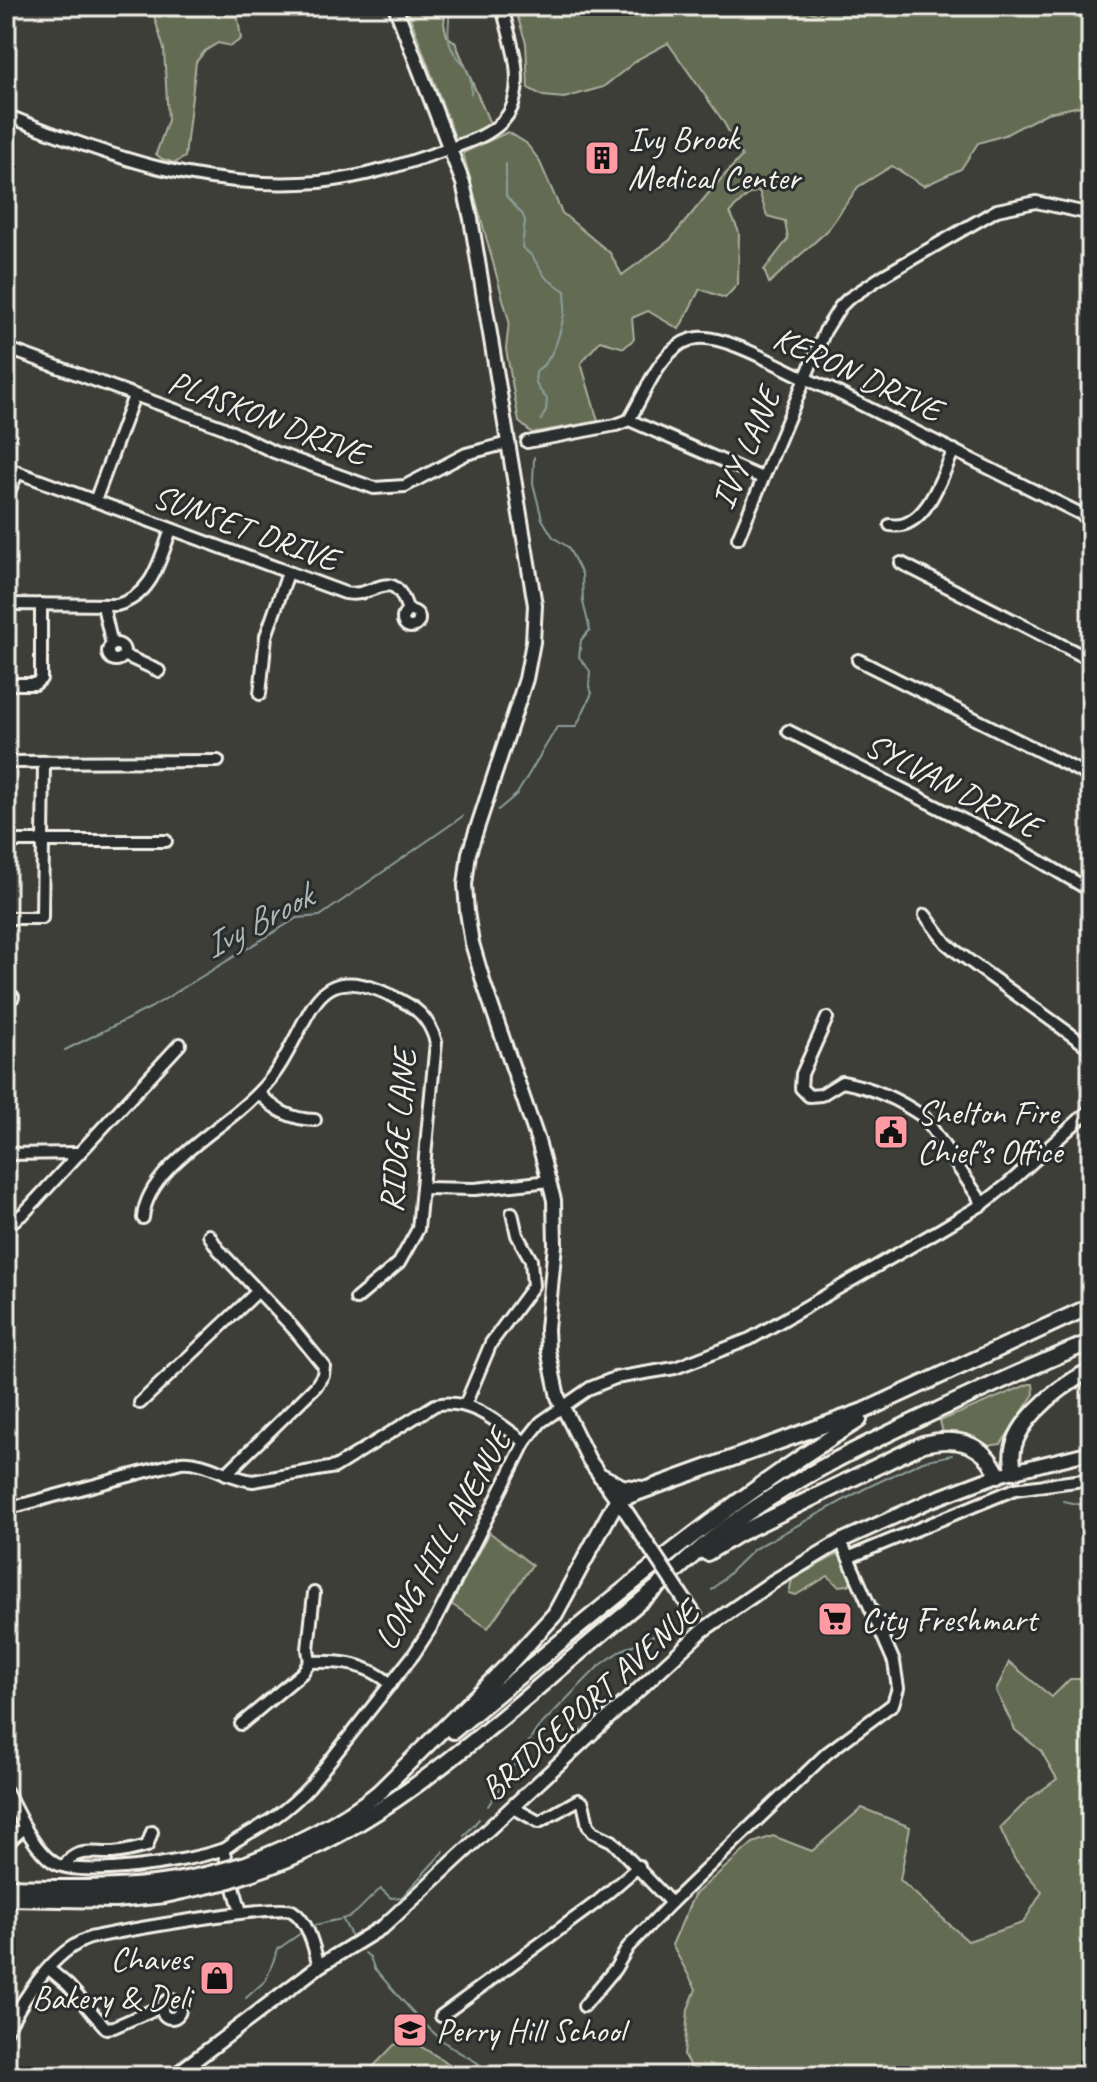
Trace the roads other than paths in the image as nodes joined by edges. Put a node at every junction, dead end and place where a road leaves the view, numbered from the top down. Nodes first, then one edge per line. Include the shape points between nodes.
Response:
1 (395, 6) edge
2 (502, 6) edge
3 (6, 115) edge
4 (450, 149) junction
5 (1091, 214) edge
6 (6, 348) edge
7 (804, 380) junction
8 (134, 396) junction
9 (629, 420) junction
10 (527, 442) dead end
11 (508, 443) junction
12 (954, 450) junction
13 (6, 468) edge
14 (18, 472) junction
15 (762, 478) junction
16 (6, 498) edge
17 (95, 501) junction
18 (1091, 519) edge
19 (890, 525) dead end
20 (171, 530) junction
21 (738, 538) dead end
22 (901, 563) dead end
23 (288, 573) junction
24 (6, 604) edge
25 (41, 604) junction
26 (103, 606) junction
27 (408, 611) dead end
28 (858, 660) dead end
29 (1091, 660) edge
30 (159, 671) dead end
31 (9, 684) edge
32 (260, 694) dead end
33 (788, 731) dead end
34 (218, 761) dead end
35 (6, 762) edge
36 (44, 763) junction
37 (1091, 777) edge
38 (6, 841) edge
39 (166, 841) dead end
40 (44, 842) junction
41 (1091, 891) edge
42 (925, 915) dead end
43 (6, 918) edge
44 (827, 1018) dead end
45 (180, 1044) dead end
46 (1091, 1049) edge
47 (259, 1093) junction
48 (1091, 1109) edge
49 (315, 1120) dead end
50 (77, 1153) junction
51 (6, 1154) edge
52 (550, 1181) junction
53 (423, 1188) junction
54 (983, 1204) junction
55 (512, 1213) dead end
56 (143, 1218) dead end
57 (6, 1226) edge
58 (209, 1235) dead end
59 (257, 1292) junction
60 (356, 1299) dead end
61 (1091, 1306) edge
62 (1091, 1342) edge
63 (1091, 1370) edge
64 (925, 1382) junction
65 (140, 1403) dead end
66 (465, 1405) junction
67 (561, 1406) junction
68 (525, 1442) junction
69 (1091, 1452) edge
70 (1015, 1471) junction
71 (226, 1474) junction
72 (998, 1475) junction
73 (601, 1476) junction
74 (1091, 1479) edge
75 (647, 1488) junction
76 (617, 1500) junction
77 (6, 1509) edge
78 (841, 1541) junction
79 (850, 1557) junction
80 (660, 1584) junction
81 (314, 1593) dead end
82 (700, 1625) junction
83 (310, 1662) junction
84 (391, 1684) junction
85 (241, 1724) dead end
86 (6, 1791) edge
87 (376, 1795) junction
88 (512, 1807) junction
89 (25, 1827) junction
90 (152, 1832) dead end
91 (6, 1844) edge
92 (223, 1850) junction
93 (65, 1866) junction
94 (639, 1866) junction
95 (248, 1869) junction
96 (220, 1877) junction
97 (6, 1887) edge
98 (6, 1898) edge
99 (671, 1903) junction
100 (241, 1912) junction
101 (319, 1966) junction
102 (49, 1969) junction
103 (584, 2006) dead end
104 (162, 2009) dead end
105 (441, 2016) dead end
106 (6, 2031) edge
107 (174, 2076) edge

1 - 4 main road
2 - 4 street via 519,73 514,102 506,118 487,133
3 - 4 street via 138,164 216,179 321,182 394,168
4 - 11 main road via 471,219
5 - 7 street, IVY LANE via 1036,202 997,210 953,235 840,307
6 - 8 street, PLASKON DRIVE
7 - 9 street, KERON DRIVE via 728,343 699,338 669,353
7 - 12 street, KERON DRIVE
7 - 15 street, IVY LANE
8 - 11 street, PLASKON DRIVE via 374,488 405,486 466,454
8 - 17 street
9 - 10 street
9 - 15 street
11 - 52 main road via 532,574 533,642 526,679 469,853 465,885 472,943
12 - 18 street, KERON DRIVE
12 - 19 street via 919,515
13 - 14 street, SUNSET DRIVE
14 - 16 street
14 - 17 street, SUNSET DRIVE
15 - 21 street, IVY LANE
17 - 20 street, SUNSET DRIVE
20 - 23 street, SUNSET DRIVE
20 - 26 street via 142,593 131,602
22 - 29 street
23 - 27 street, SUNSET DRIVE via 354,595 394,585
23 - 32 street via 266,636
24 - 25 street
25 - 26 street
25 - 31 street via 41,679 35,684
26 - 30 street via 112,645
28 - 37 street
33 - 41 street, SYLVAN DRIVE
34 - 36 street
35 - 36 street
36 - 40 street
38 - 40 street
39 - 40 street
40 - 43 street via 42,918
42 - 46 street via 957,952
44 - 54 street via 801,1088 809,1096 842,1082 856,1084 912,1109 933,1128
45 - 50 street
47 - 49 street via 283,1114
47 - 53 street, RIDGE LANE via 312,1005 332,987 355,981 368,984 413,1006 424,1015 436,1042
47 - 56 street, RIDGE LANE via 173,1165 144,1205
48 - 54 street, LONG HILL AVENUE
50 - 51 street
50 - 57 street
52 - 53 street
52 - 67 main road via 555,1230 548,1350
53 - 60 street, RIDGE LANE via 418,1229 399,1263
54 - 67 street, LONG HILL AVENUE via 750,1339 675,1368 615,1378
55 - 66 street via 531,1260 533,1286 491,1343
58 - 59 street
59 - 65 street
59 - 71 street via 317,1354 323,1375
61 - 64 highway
62 - 80 highway via 845,1452 725,1529
63 - 70 highway via 1067,1382 1024,1427 1011,1453
64 - 75 highway via 836,1422
64 - 87 highway via 807,1452 680,1543
66 - 68 street
66 - 71 street via 435,1405 335,1467 253,1481
67 - 68 street, LONG HILL AVENUE
67 - 73 main road
68 - 84 street, LONG HILL AVENUE via 452,1591
69 - 70 main road, BRIDGEPORT AVENUE
70 - 72 main road, BRIDGEPORT AVENUE
71 - 77 street via 181,1462
72 - 78 main road, BRIDGEPORT AVENUE
72 - 80 highway via 989,1458 967,1443 952,1439 923,1444 738,1534
73 - 75 highway via 622,1487
73 - 76 main road
74 - 79 street via 1015,1489
75 - 76 highway
76 - 82 main road, bridge
76 - 87 highway via 555,1614
78 - 79 street
78 - 82 main road, BRIDGEPORT AVENUE
79 - 99 street via 894,1662 898,1688 893,1704 827,1753
80 - 95 highway via 481,1735 381,1811 280,1864
81 - 83 street
82 - 88 main road, BRIDGEPORT AVENUE
83 - 84 street via 360,1665
83 - 85 street
84 - 92 street, LONG HILL AVENUE via 293,1804
86 - 89 street
87 - 95 highway
88 - 94 street via 539,1822 578,1800 593,1832 606,1835
88 - 101 main road, BRIDGEPORT AVENUE via 391,1921
89 - 91 street
89 - 93 street via 48,1857
90 - 93 street via 147,1846 76,1855
92 - 93 street, LONG HILL AVENUE via 114,1869
92 - 100 street
94 - 99 street
94 - 105 street
95 - 96 highway, bridge
96 - 97 highway via 135,1888
96 - 98 highway via 165,1895 115,1900
99 - 103 street via 628,1947
100 - 101 street via 289,1909 302,1921
100 - 102 street via 90,1938 64,1951
101 - 107 main road, BRIDGEPORT AVENUE
102 - 104 street via 106,2028
102 - 106 street

